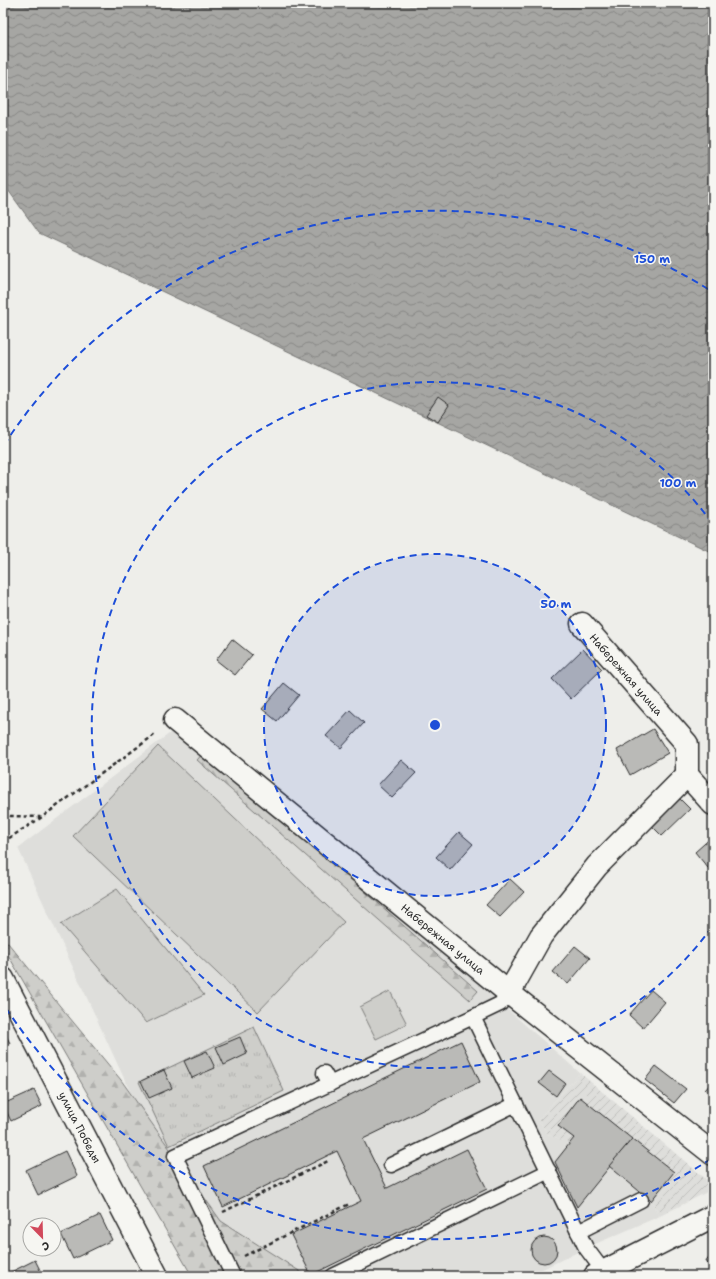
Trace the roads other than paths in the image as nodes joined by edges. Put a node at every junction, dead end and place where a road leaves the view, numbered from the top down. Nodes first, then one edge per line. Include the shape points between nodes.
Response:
1 (582, 624) dead end
2 (175, 720) road end
3 (687, 775) junction
4 (713, 804) edge
5 (3, 979) edge
6 (508, 994) junction
7 (473, 1017) junction
8 (516, 1104) junction
9 (713, 1154) edge
10 (391, 1165) dead end
11 (549, 1171) junction
12 (641, 1200) dead end
13 (713, 1216) edge
14 (578, 1232) junction
15 (230, 1270) edge
16 (602, 1275) edge
17 (157, 1276) edge
18 (333, 1276) edge

1 - 3 street, Набережная улица via 687,744
2 - 6 street, Набережная улица
3 - 4 street
3 - 6 street via 598,866 541,936
5 - 17 street, улица Победы
6 - 7 lane via 500,1004
6 - 9 street, Набережная улица
7 - 8 lane
7 - 15 lane via 327,1078 175,1156
8 - 10 lane
8 - 11 lane
11 - 14 lane
11 - 18 lane
12 - 14 lane
13 - 16 street
14 - 16 lane

